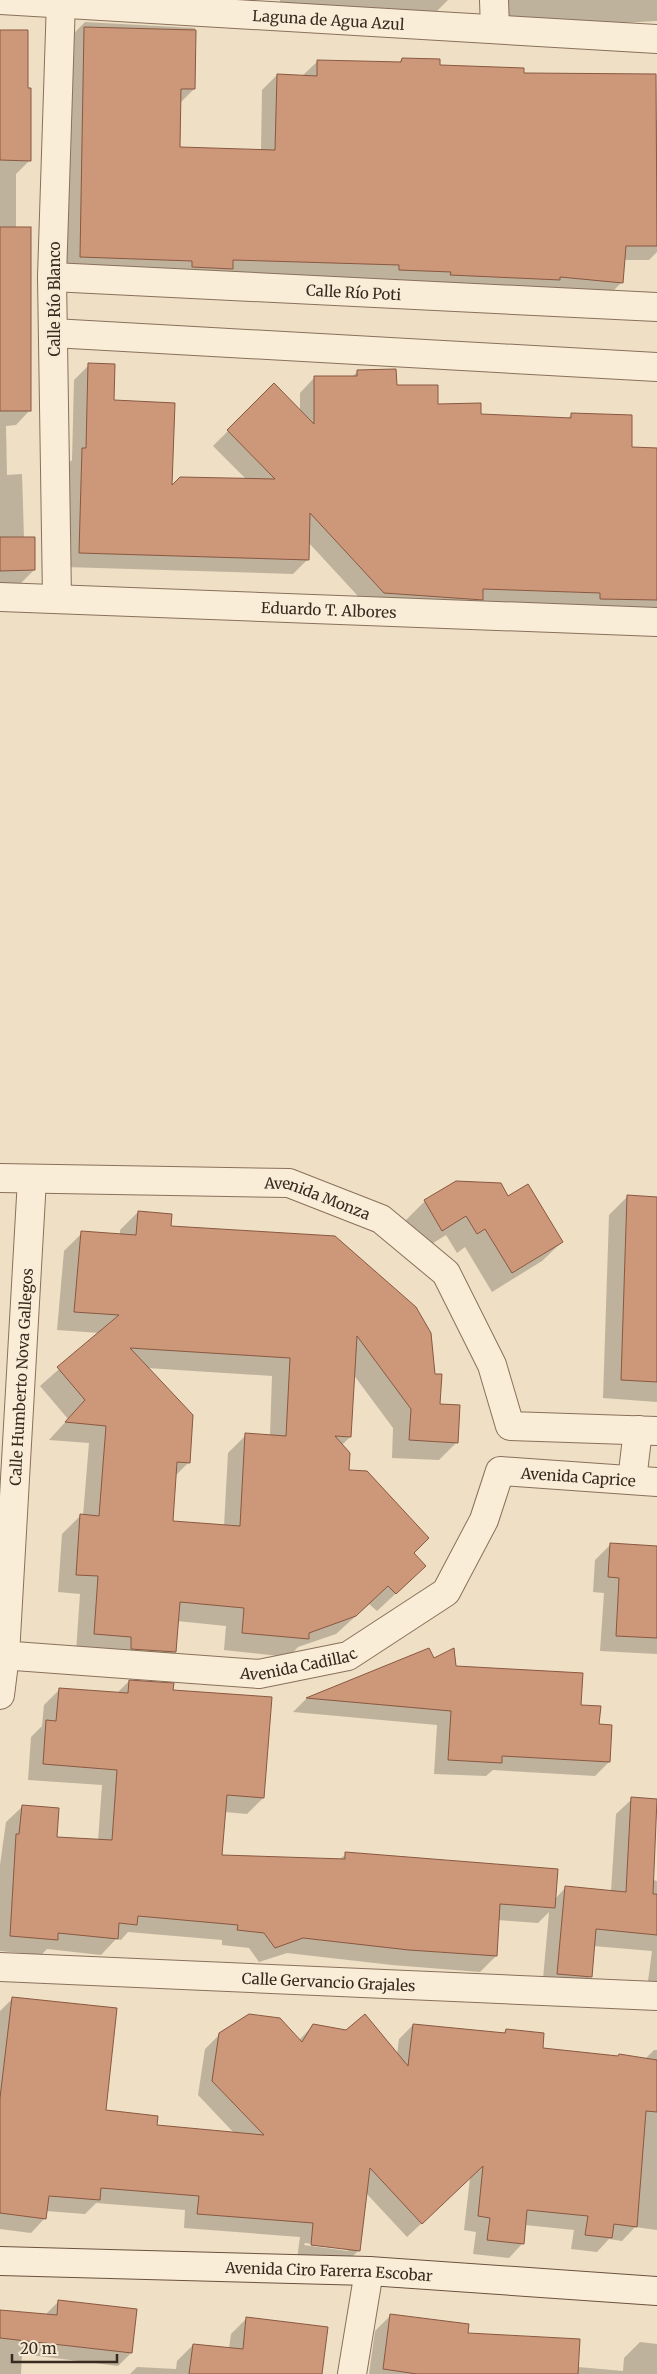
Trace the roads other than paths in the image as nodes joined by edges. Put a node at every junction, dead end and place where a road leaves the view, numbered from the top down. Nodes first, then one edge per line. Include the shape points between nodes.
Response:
1 (0, 0) edge
2 (494, 0) edge
3 (61, 2) edge
4 (289, 8) edge
5 (495, 29) junction
6 (657, 39) edge
7 (52, 277) junction
8 (657, 307) edge
9 (53, 333) junction
10 (657, 367) edge
11 (0, 598) edge
12 (57, 598) junction
13 (657, 622) edge
14 (0, 1178) edge
15 (32, 1179) junction
16 (647, 1430) edge
17 (500, 1471) joint
18 (645, 1481) edge
19 (2, 1655) edge
20 (0, 1695) edge
21 (0, 1967) edge
22 (657, 1996) edge
23 (0, 2261) edge
24 (369, 2271) junction
25 (657, 2291) edge
26 (352, 2374) edge

1 - 3 street, Laguna de Agua Azul
2 - 5 street
3 - 4 street, Laguna de Agua Azul
3 - 7 street, Calle Río Blanco
4 - 5 street, Laguna de Agua Azul
5 - 6 street, Laguna de Agua Azul
7 - 8 street, Calle Río Poti
7 - 9 street, Calle Río Blanco
9 - 10 street
9 - 12 street, Calle Río Blanco
11 - 12 street, Eduardo T. Albores
12 - 13 street, Eduardo T. Albores
14 - 15 street, Avenida Monza
15 - 16 street, Avenida Monza via 289,1183 381,1219 446,1273 492,1365 510,1426
15 - 19 street, Calle Humberto Nova Gallegos
16 - 18 street
17 - 18 street, Avenida Caprice
17 - 19 street, Avenida Cadillac via 484,1520 446,1592 348,1656 259,1674
19 - 20 street, Calle Humberto Nova Gallegos
21 - 22 street, Calle Gervancio Grajales
23 - 24 street, Avenida Ciro Farerra Escobar
24 - 25 street, Avenida Ciro Farerra Escobar
24 - 26 street

